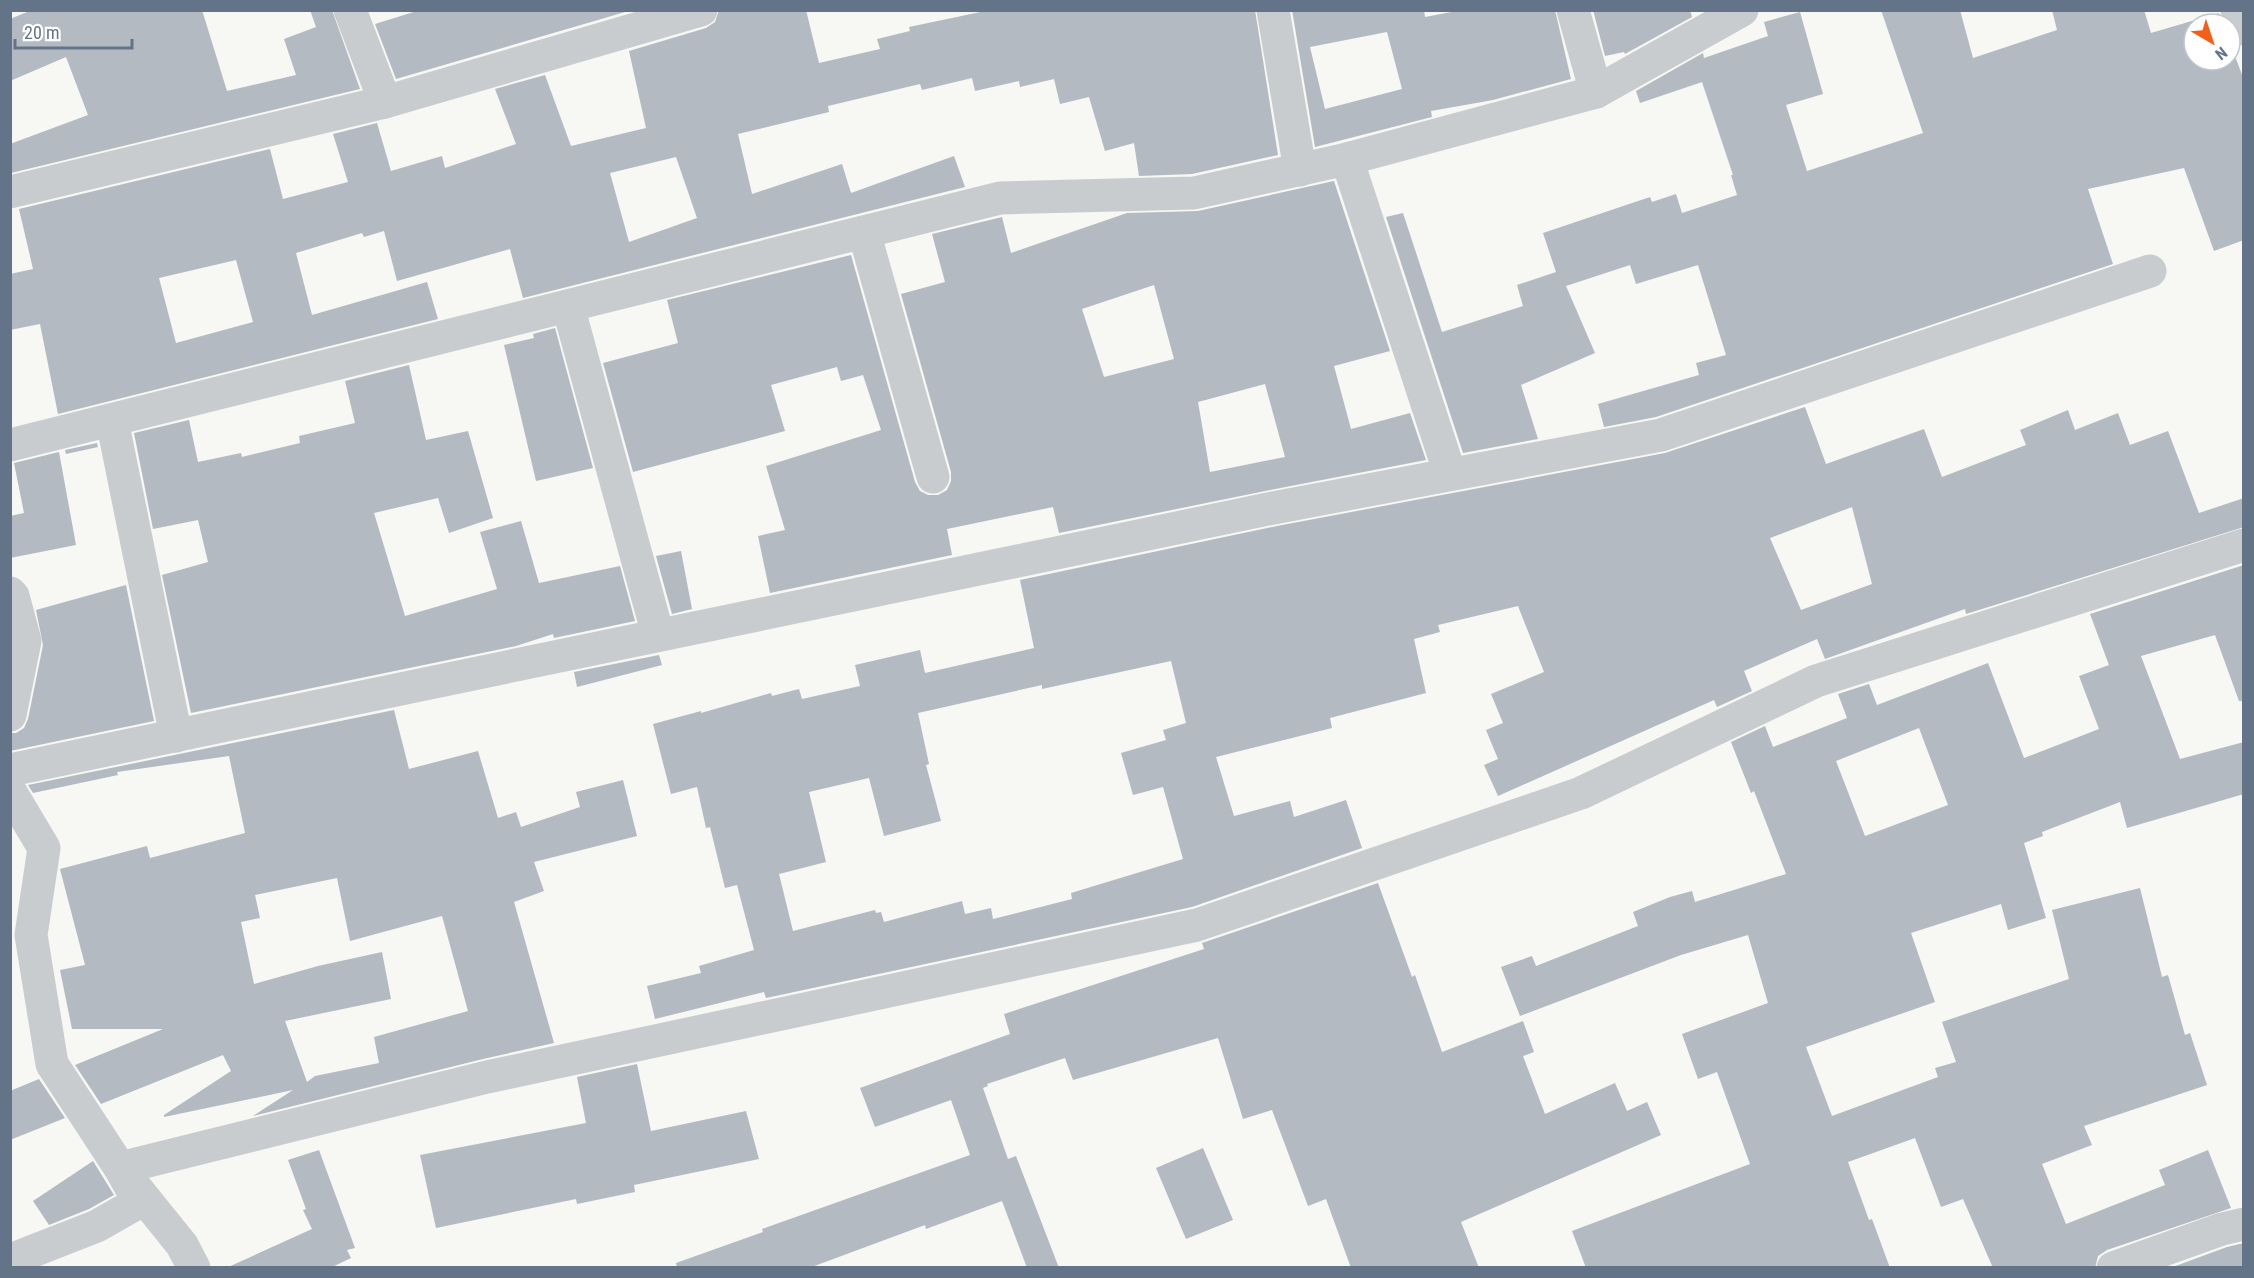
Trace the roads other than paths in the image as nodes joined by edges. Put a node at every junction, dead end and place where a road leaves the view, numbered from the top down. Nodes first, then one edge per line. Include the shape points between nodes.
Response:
1 (350, 10) edge
2 (701, 10) edge
3 (1273, 10) edge
4 (1573, 10) edge
5 (1742, 10) edge
6 (2237, 10) edge
7 (2244, 29) edge
8 (1596, 92) junction
9 (385, 102) junction
10 (1347, 159) junction
11 (1300, 170) junction
12 (10, 192) edge
13 (864, 232) junction
14 (2150, 271) dead end
15 (568, 306) junction
16 (112, 420) junction
17 (10, 445) edge
18 (1450, 474) junction
19 (933, 477) dead end
20 (2244, 545) edge
21 (10, 593) edge
22 (657, 635) junction
23 (10, 715) edge
24 (176, 736) junction
25 (10, 770) edge
26 (10, 791) edge
27 (120, 1168) junction
28 (2244, 1224) edge
29 (10, 1260) edge
30 (194, 1268) edge
31 (2113, 1268) edge

1 - 9 street
2 - 9 street
3 - 11 street
4 - 8 street
5 - 8 street
6 - 7 street
8 - 10 street
9 - 12 street
10 - 11 street
10 - 18 street
11 - 13 street via 1194,193 1000,198
13 - 15 street
13 - 19 street
14 - 18 street via 1661,435
15 - 16 street
15 - 22 street
16 - 17 street
16 - 24 street
18 - 22 street
20 - 27 street via 1816,681 1581,793 1197,926 487,1077
21 - 23 street via 25,641
22 - 24 street
24 - 25 street
26 - 27 street via 44,848 31,935 52,1064
27 - 29 street via 138,1202 97,1226
27 - 30 street via 182,1245
28 - 31 street

